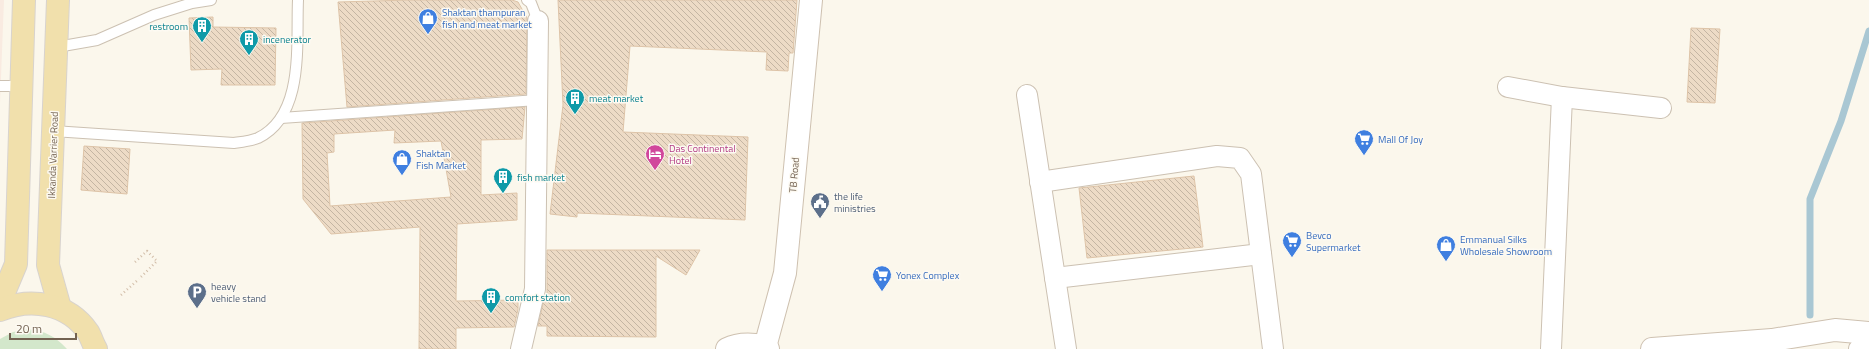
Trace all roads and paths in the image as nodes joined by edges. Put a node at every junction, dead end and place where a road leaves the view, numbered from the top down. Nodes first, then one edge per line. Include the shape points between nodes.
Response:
1 (24, 0) edge
2 (58, 0) edge
3 (211, 0) edge
4 (298, 0) edge
5 (527, 0) edge
6 (811, 0) edge
7 (538, 21) joint
8 (57, 47) junction
9 (0, 86) edge
10 (22, 86) junction
11 (1508, 87) dead end
12 (1027, 95) dead end
13 (1562, 97) junction
14 (538, 100) junction
15 (1661, 108) dead end
16 (281, 118) junction
17 (53, 131) junction
18 (1040, 182) junction
19 (1261, 254) junction
20 (135, 262) dead end
21 (1055, 278) junction
22 (121, 294) dead end
23 (0, 302) edge
24 (60, 308) junction
25 (0, 310) edge
26 (1869, 333) edge
27 (1869, 345) edge
28 (766, 348) edge
29 (96, 349) edge
30 (521, 349) edge
31 (727, 349) edge
32 (1066, 349) edge
33 (1273, 349) edge
34 (1551, 349) edge
35 (1652, 349) edge
36 (1860, 349) edge

1 - 10 main road
2 - 8 main road, Ikkanda Varrier Road
3 - 8 lane via 154,14 97,40
4 - 16 lane via 295,78 287,108
5 - 7 lane via 531,3
6 - 28 main road, TB Road via 785,273
7 - 14 street
8 - 17 main road, Ikkanda Varrier Road
9 - 10 lane
10 - 23 main road via 16,264
11 - 13 street
12 - 18 street
13 - 15 street
13 - 34 street
14 - 16 lane
14 - 30 street via 535,289
16 - 17 lane via 276,126 257,139 234,143
17 - 24 main road, Ikkanda Varrier Road via 48,266
18 - 19 street via 1217,156 1240,158 1251,174
18 - 21 street
19 - 21 street
19 - 33 street
20 - 22 path, bridge via 147,251 157,261
21 - 32 street
24 - 25 main road via 38,302 15,304
24 - 29 main road via 84,327
26 - 35 main road via 1835,330 1772,340
27 - 36 main road
28 - 31 main road via 749,344

